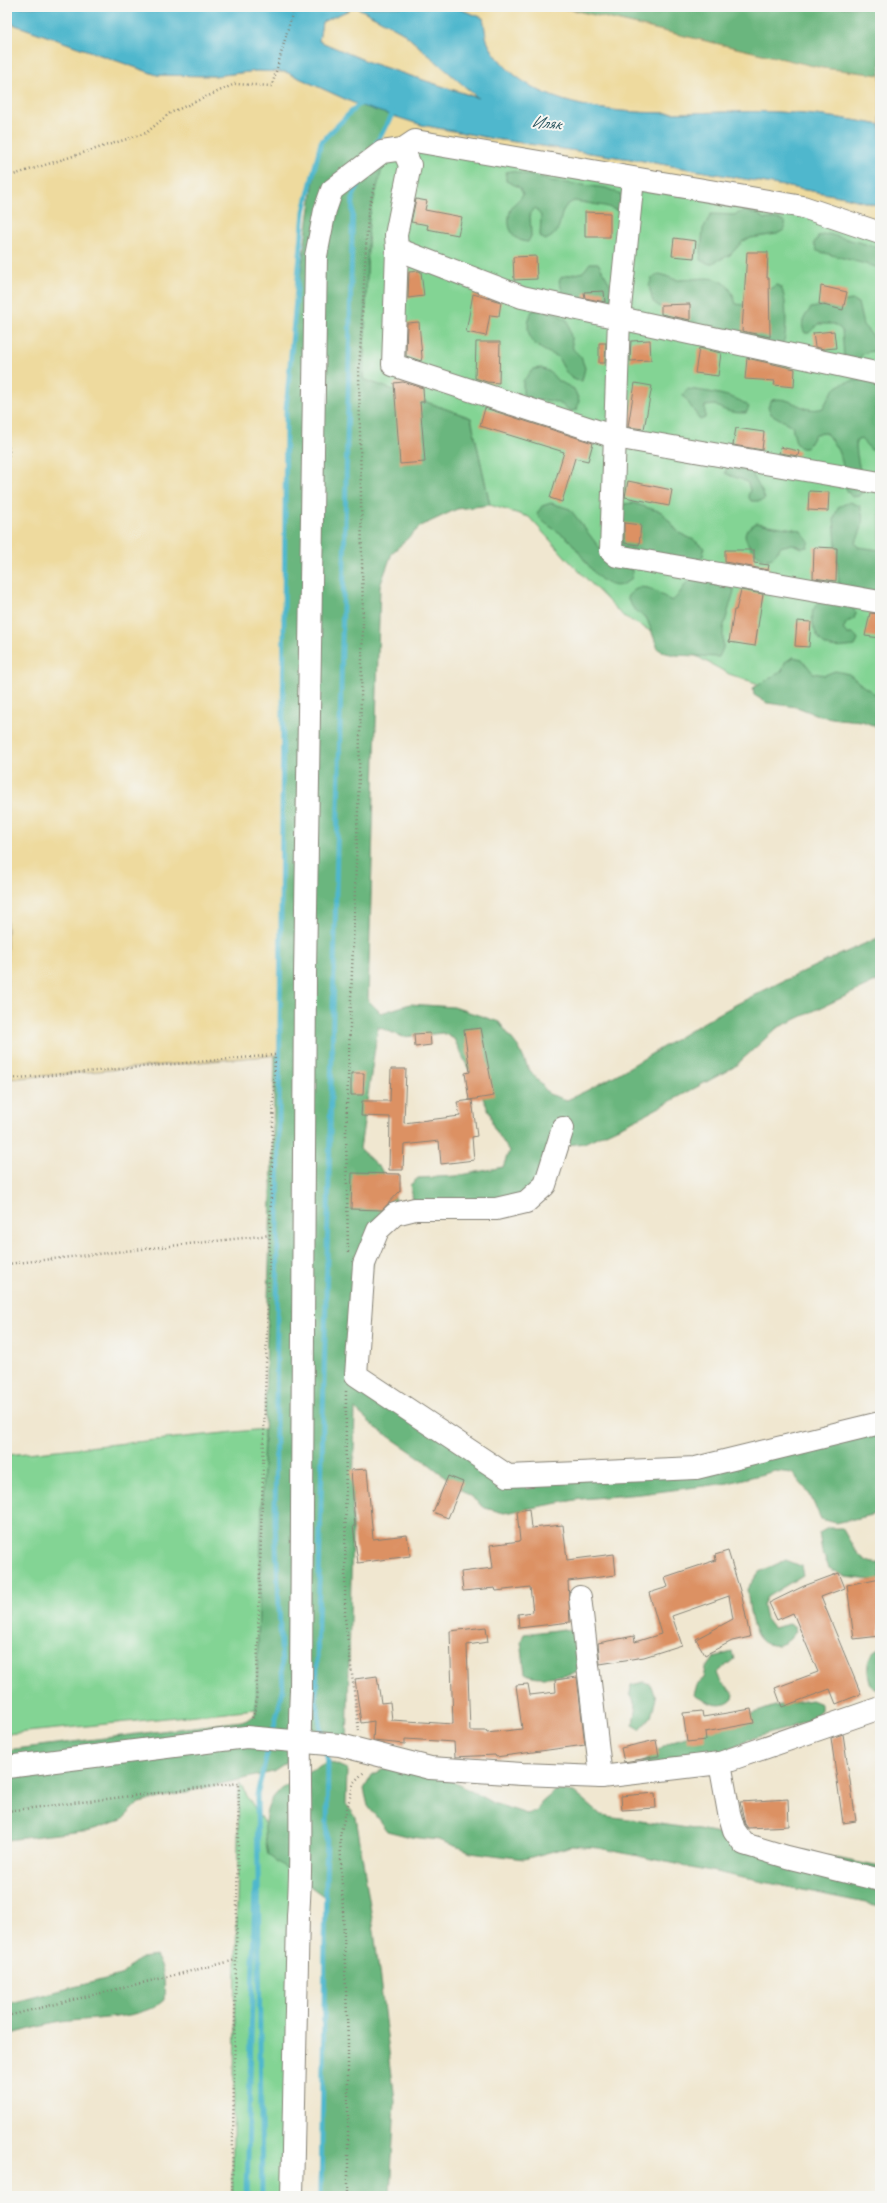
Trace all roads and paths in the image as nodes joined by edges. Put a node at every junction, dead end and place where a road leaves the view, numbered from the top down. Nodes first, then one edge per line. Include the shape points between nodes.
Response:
1 (294, 7) edge
2 (403, 150) junction
3 (377, 156) junction
4 (7, 177) edge
5 (633, 179) junction
6 (880, 233) edge
7 (397, 249) junction
8 (619, 318) junction
9 (880, 374) edge
10 (615, 437) junction
11 (7, 439) edge
12 (7, 464) edge
13 (880, 483) edge
14 (880, 602) edge
15 (7, 1079) edge
16 (563, 1128) dead end
17 (270, 1235) junction
18 (348, 1258) dead end
19 (7, 1264) edge
20 (346, 1386) dead end
21 (880, 1423) edge
22 (580, 1597) dead end
23 (880, 1708) edge
24 (253, 1738) junction
25 (298, 1741) junction
26 (369, 1759) junction
27 (720, 1763) junction
28 (7, 1767) edge
29 (601, 1777) junction
30 (7, 1811) edge
31 (880, 1880) edge
32 (236, 1960) junction
33 (7, 2016) edge
34 (232, 2196) edge
35 (292, 2196) edge
36 (348, 2196) edge

1 - 4 path via 272,86 235,84 170,113 146,133
2 - 3 street
2 - 5 street via 415,141
2 - 7 street via 410,165 396,235
3 - 18 path via 368,212 359,372 363,622 346,1133
3 - 25 street via 332,190 325,210 316,256 305,975 302,1682
5 - 6 street via 803,207
5 - 8 street
7 - 8 street via 522,296
7 - 10 street via 393,365
8 - 9 street
8 - 10 street
10 - 13 street
10 - 14 street via 611,550 617,556
11 - 12 path
15 - 17 path via 275,1055
16 - 21 street via 545,1185 526,1202 496,1209 415,1209 395,1214 378,1230 364,1264 356,1375 508,1476 696,1468
17 - 19 path
17 - 24 path via 256,1709
20 - 26 path via 345,1618 358,1729 366,1738
22 - 29 street
23 - 27 street
24 - 25 street
24 - 28 street
25 - 26 street via 340,1745
25 - 35 street via 301,1880
26 - 29 street via 430,1768
26 - 36 path via 354,1782 340,1834 348,2042
27 - 29 street
27 - 31 street via 734,1830 744,1844
30 - 32 path via 239,1783
32 - 33 path
32 - 34 path

